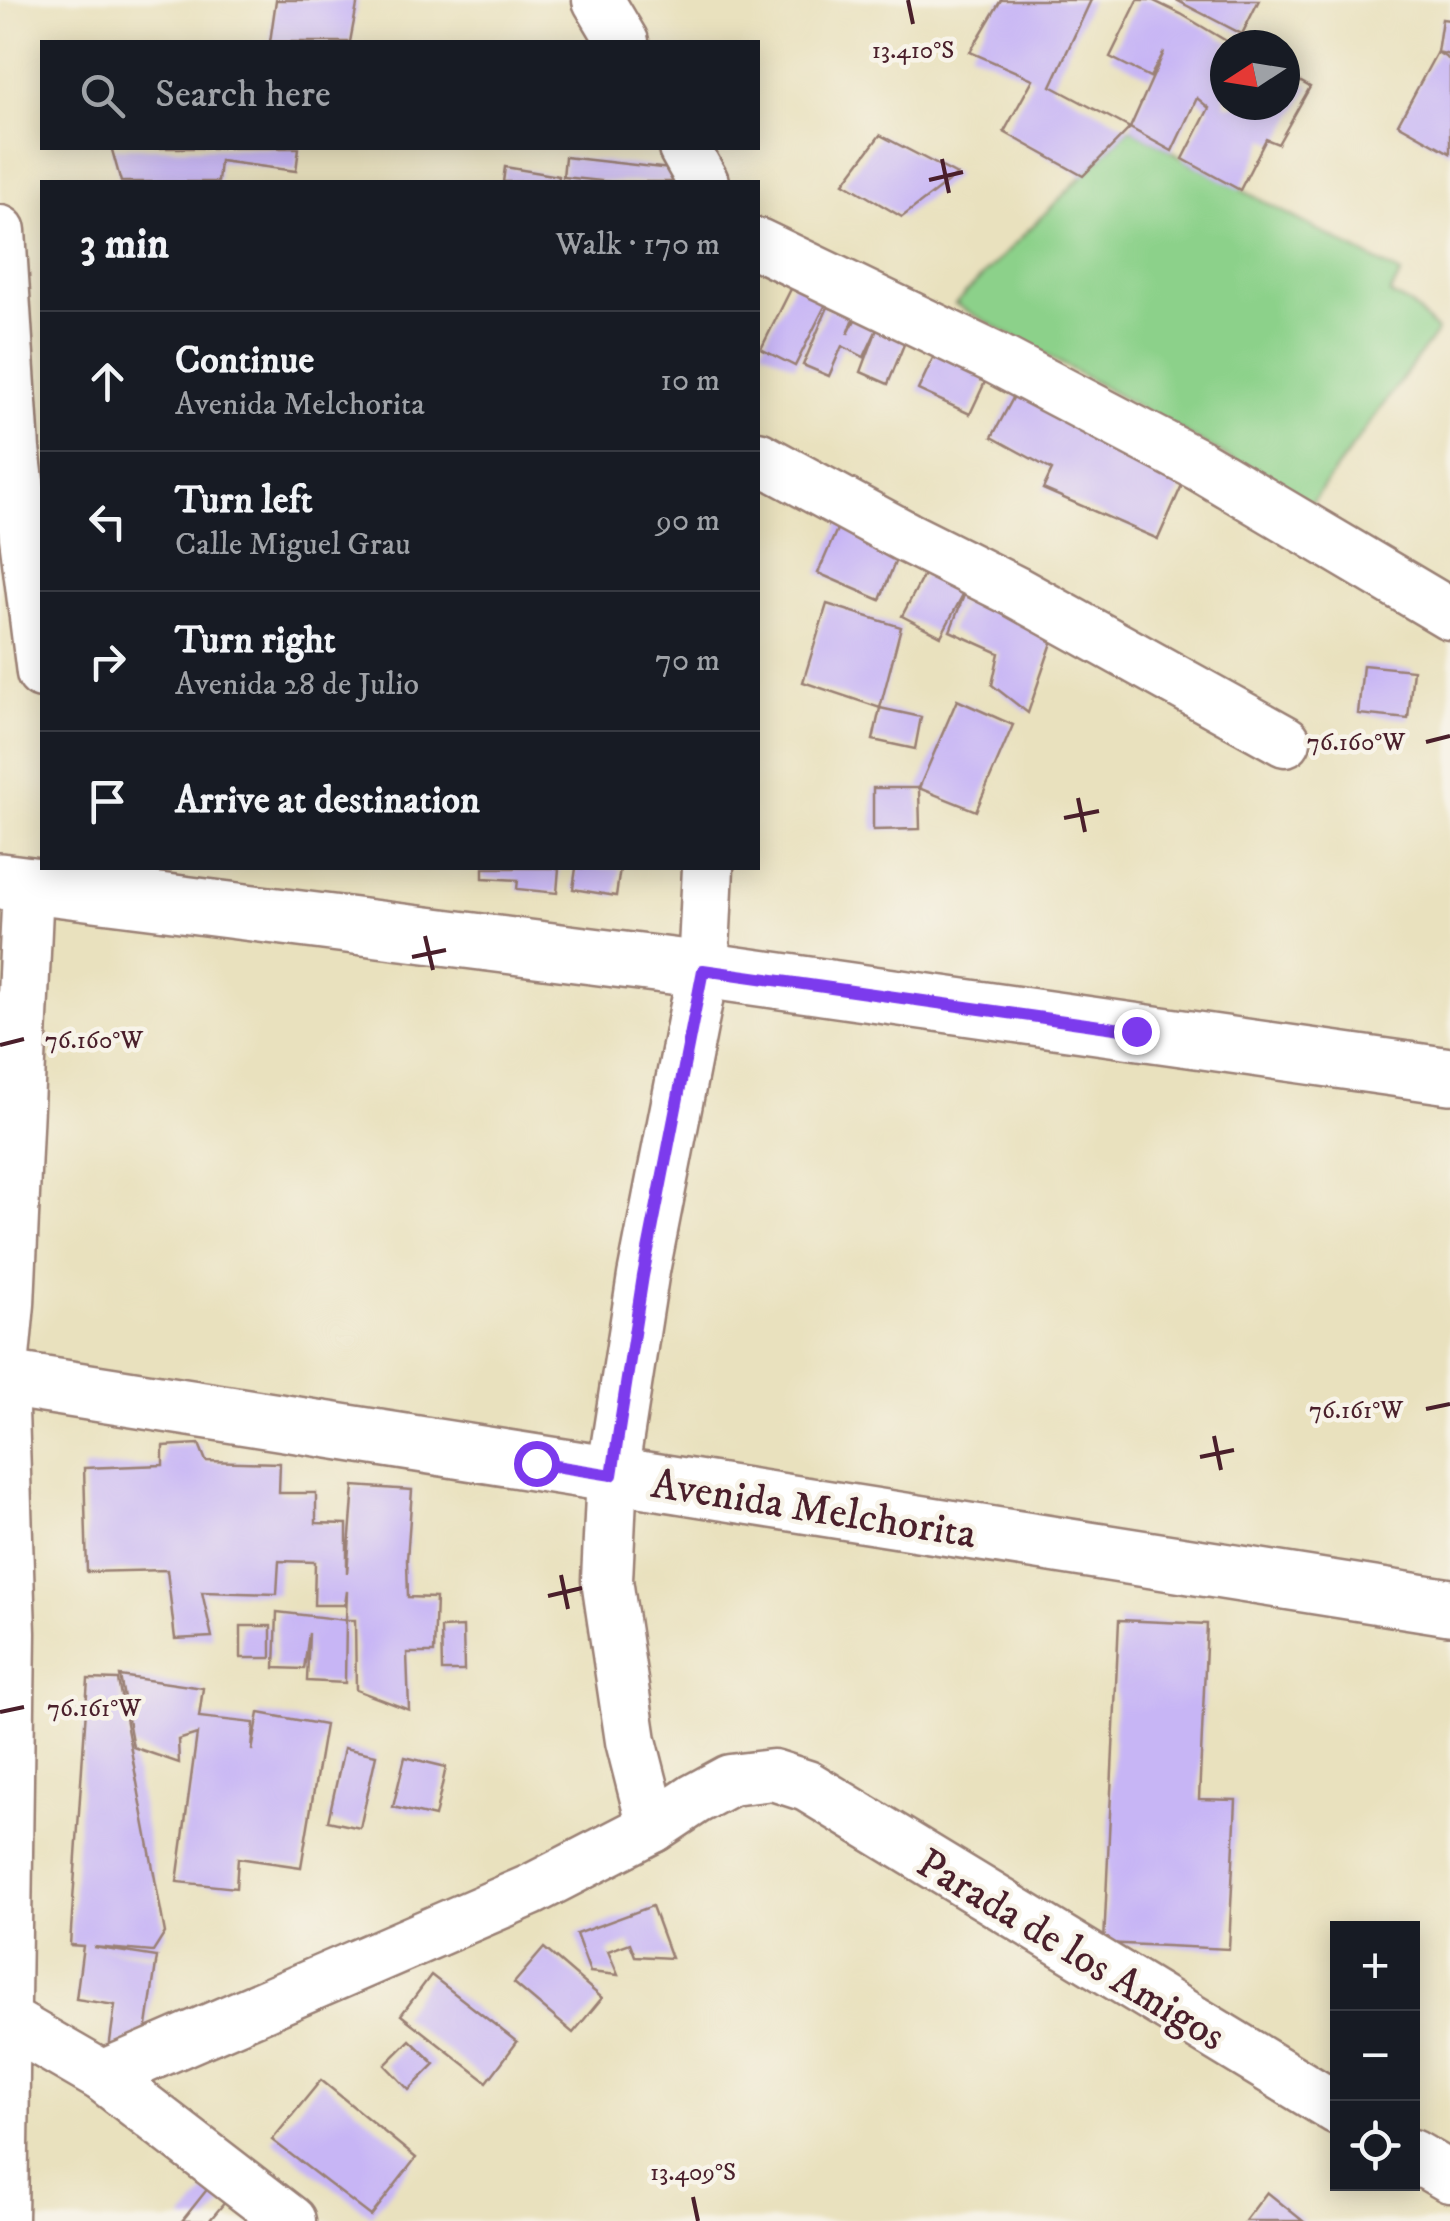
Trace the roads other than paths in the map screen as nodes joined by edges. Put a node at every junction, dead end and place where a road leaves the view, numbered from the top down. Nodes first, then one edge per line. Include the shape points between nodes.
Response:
1 (598, 0) edge
2 (622, 40) edge
3 (685, 150) edge
4 (701, 180) edge
5 (0, 231) edge
6 (760, 245) edge
7 (7, 450) edge
8 (760, 458) edge
9 (1450, 614) edge
10 (40, 660) edge
11 (1285, 741) dead end
12 (708, 870) edge
13 (14, 883) edge
14 (703, 970) junction
15 (1450, 1076) edge
16 (1, 1378) edge
17 (612, 1475) junction
18 (1450, 1607) edge
19 (653, 1827) junction
20 (3, 2019) edge
21 (102, 2076) junction
22 (1330, 2104) edge
23 (1420, 2160) edge
24 (1450, 2178) edge
25 (2, 2221) edge
26 (290, 2221) edge

1 - 2 street
3 - 4 street
5 - 7 street
6 - 9 street via 1199,464
7 - 10 street
8 - 11 street
12 - 14 street
13 - 14 main road
13 - 16 street via 9,1304
14 - 15 main road
14 - 17 street
16 - 17 main road, Avenida Melchorita
16 - 20 street via 10,1633
17 - 18 main road, Avenida Melchorita
17 - 19 street via 607,1580 631,1741
19 - 21 street via 531,1890
19 - 22 street, Parada de los Amigos via 730,1780 773,1775 806,1786
20 - 21 street
20 - 25 street
21 - 26 street
23 - 24 street

